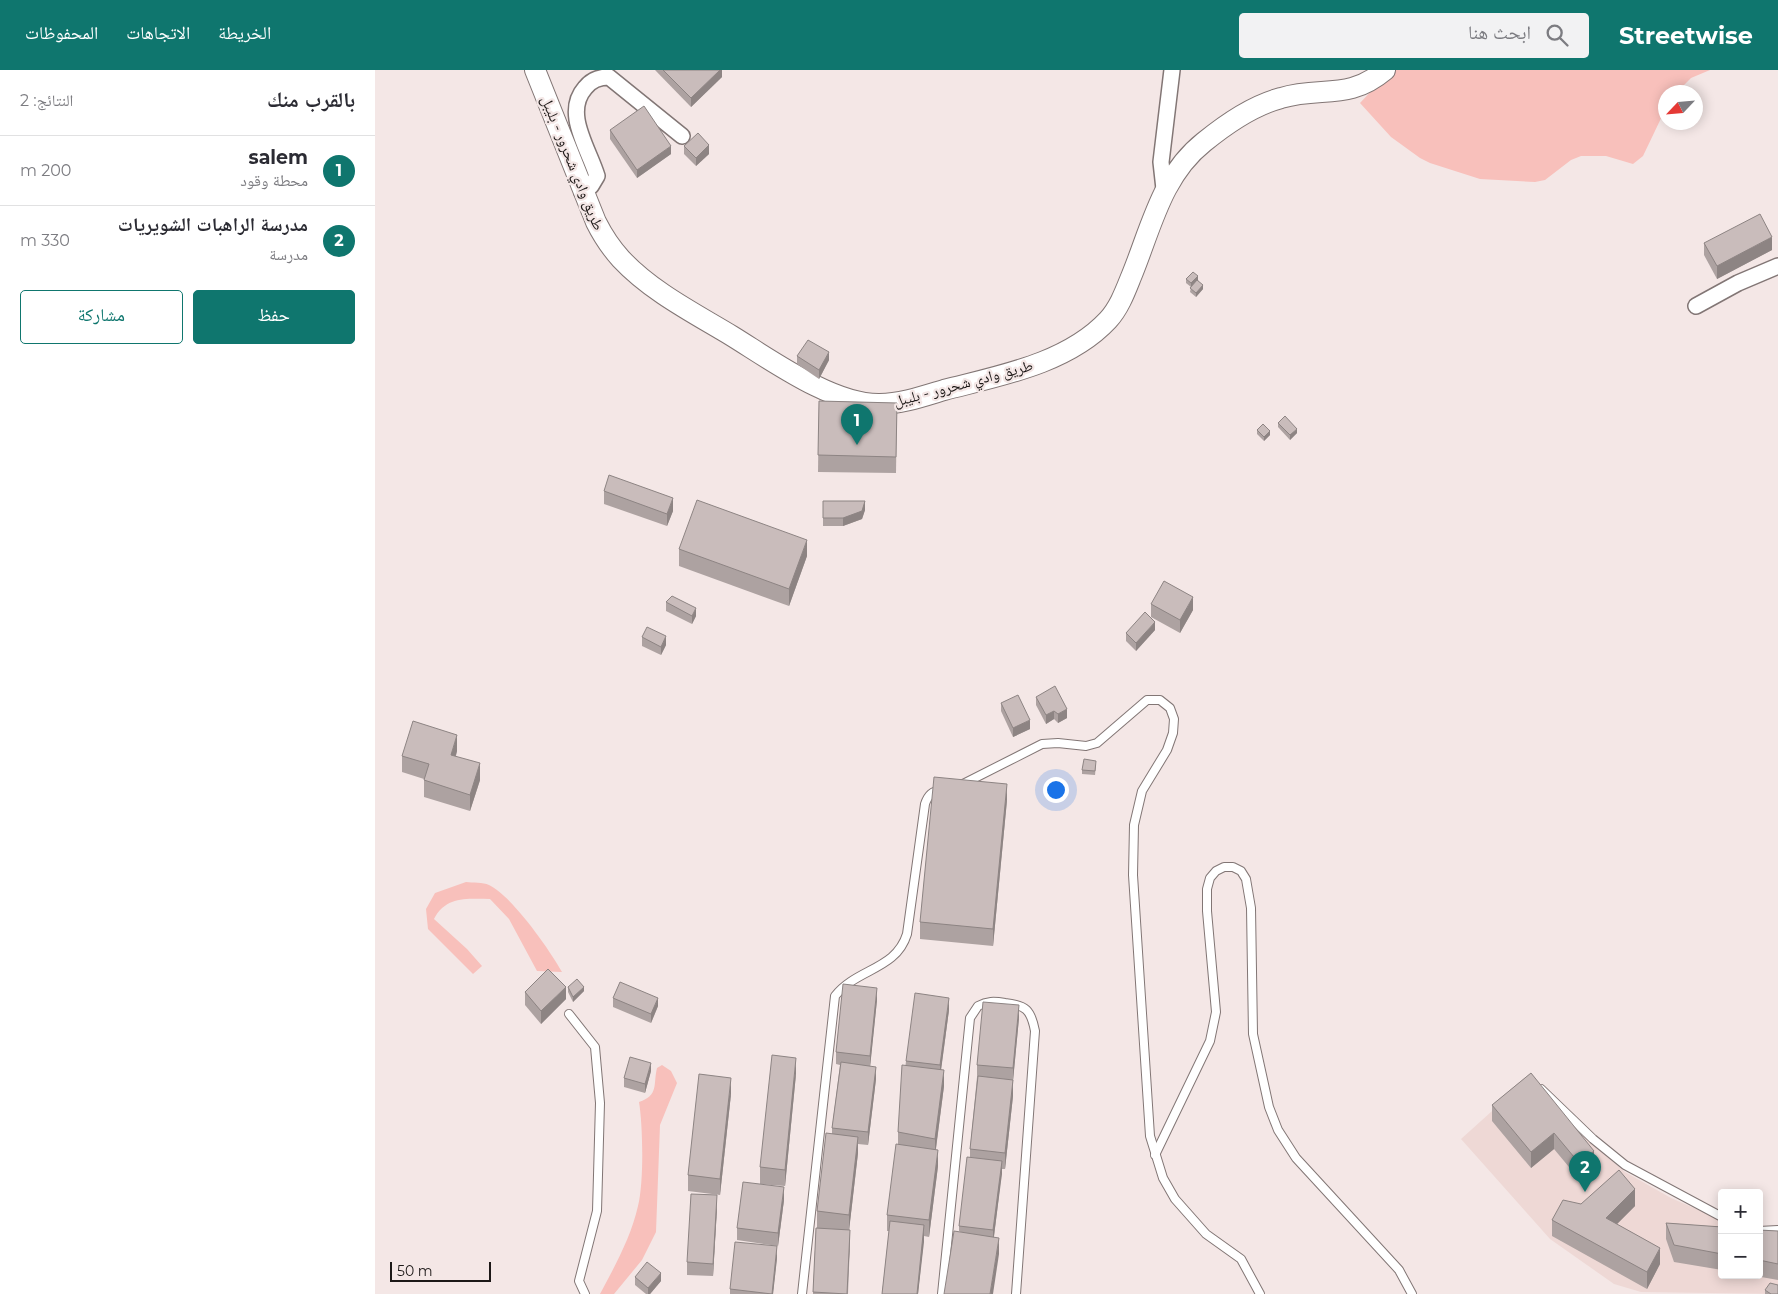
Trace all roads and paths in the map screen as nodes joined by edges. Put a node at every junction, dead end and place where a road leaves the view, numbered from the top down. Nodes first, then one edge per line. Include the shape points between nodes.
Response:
1 (535, 70) edge
2 (1172, 70) edge
3 (1385, 70) edge
4 (682, 136) dead end
5 (1164, 189) junction
6 (582, 192) junction
7 (1778, 266) edge
8 (1696, 306) dead end
9 (569, 1014) dead end
10 (1537, 1086) edge
11 (1155, 1155) junction
12 (1718, 1215) edge
13 (1778, 1230) edge
14 (1763, 1231) edge
15 (585, 1294) edge
16 (802, 1294) edge
17 (942, 1294) edge
18 (1016, 1294) edge
19 (1260, 1294) edge
20 (1412, 1294) edge

1 - 6 street, طريق وادي شحرور - بليبل
2 - 5 street via 1161,162
3 - 5 street, طريق وادي شحرور - بليبل via 1351,90 1302,94 1268,102 1202,143
4 - 6 street via 614,80 609,77 594,80 576,101 575,111 597,176
5 - 6 street, طريق وادي شحرور - بليبل via 1125,292 1101,327 1066,350 1037,363 881,404 850,399 808,382 651,286 607,242
7 - 8 street
9 - 15 lane via 595,1046 600,1103 597,1211 579,1280
10 - 12 lane via 1625,1165
11 - 16 lane via 1147,1117 1133,875 1134,825 1142,791 1167,750 1174,719 1170,708 1160,700 1147,700 1097,743 1086,746 1041,744 968,782 934,791 928,796 903,946 895,956 854,977 835,996
11 - 19 lane via 1175,1199 1206,1234 1241,1259
11 - 20 lane via 1210,1040 1216,1012 1207,889 1216,871 1233,867 1246,879 1251,908 1253,1034 1277,1130 1296,1158 1399,1270
13 - 14 lane
17 - 18 lane via 970,1018 978,1006 992,1001 1021,1004 1029,1012 1035,1031

